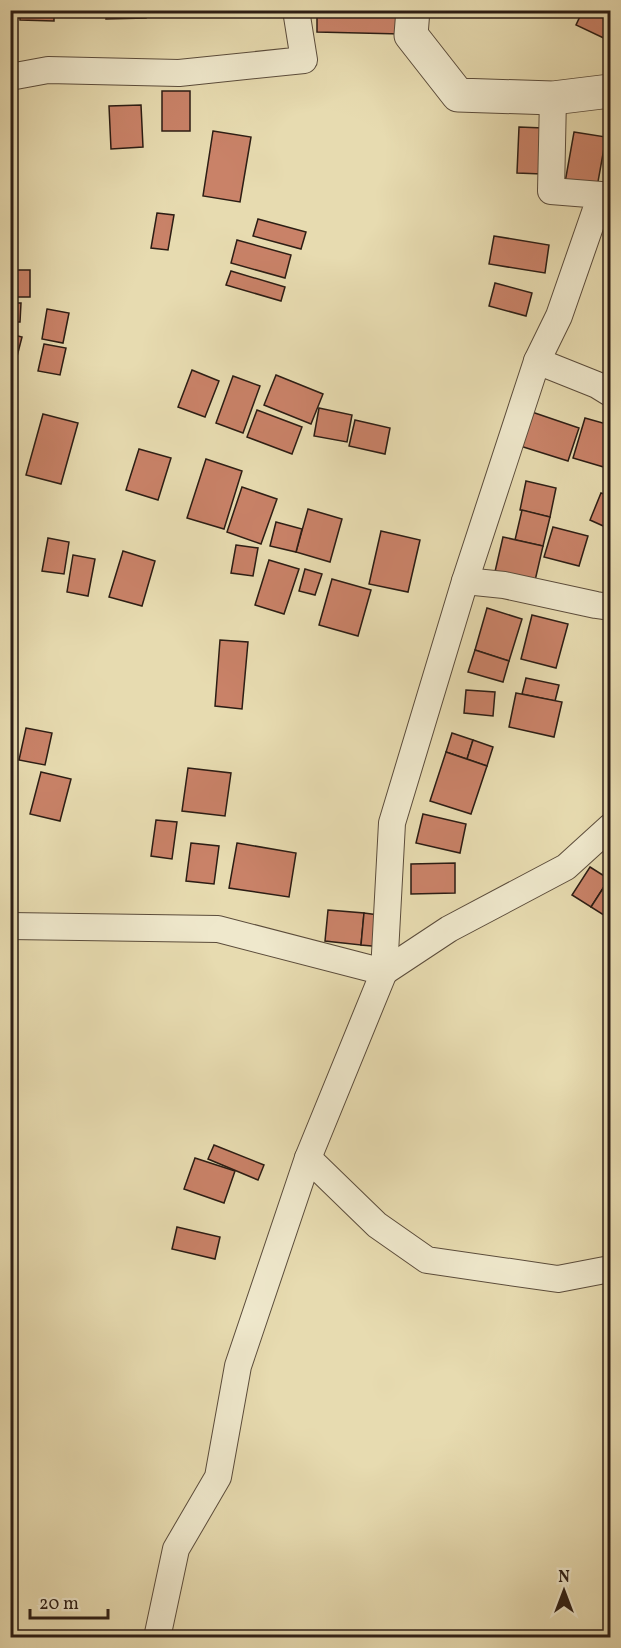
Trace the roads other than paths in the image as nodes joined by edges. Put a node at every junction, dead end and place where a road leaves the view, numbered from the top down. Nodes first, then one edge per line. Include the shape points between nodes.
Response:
1 (296, 10) edge
2 (413, 10) edge
3 (10, 77) edge
4 (610, 91) edge
5 (552, 98) junction
6 (537, 361) junction
7 (610, 393) edge
8 (465, 581) junction
9 (610, 607) edge
10 (610, 827) edge
11 (10, 926) edge
12 (384, 972) junction
13 (308, 1158) junction
14 (610, 1269) edge
15 (157, 1638) edge

1 - 3 street via 304,60 179,73 48,70
2 - 5 street via 411,35 458,96
4 - 5 street
5 - 6 street via 551,191 601,195 559,316
6 - 7 street
6 - 8 street
8 - 9 street
8 - 12 street via 392,823
10 - 12 street via 566,867 449,929
11 - 12 street via 218,928
12 - 13 street
13 - 14 street via 377,1225 427,1260 558,1279
13 - 15 street via 238,1366 218,1477 176,1550

